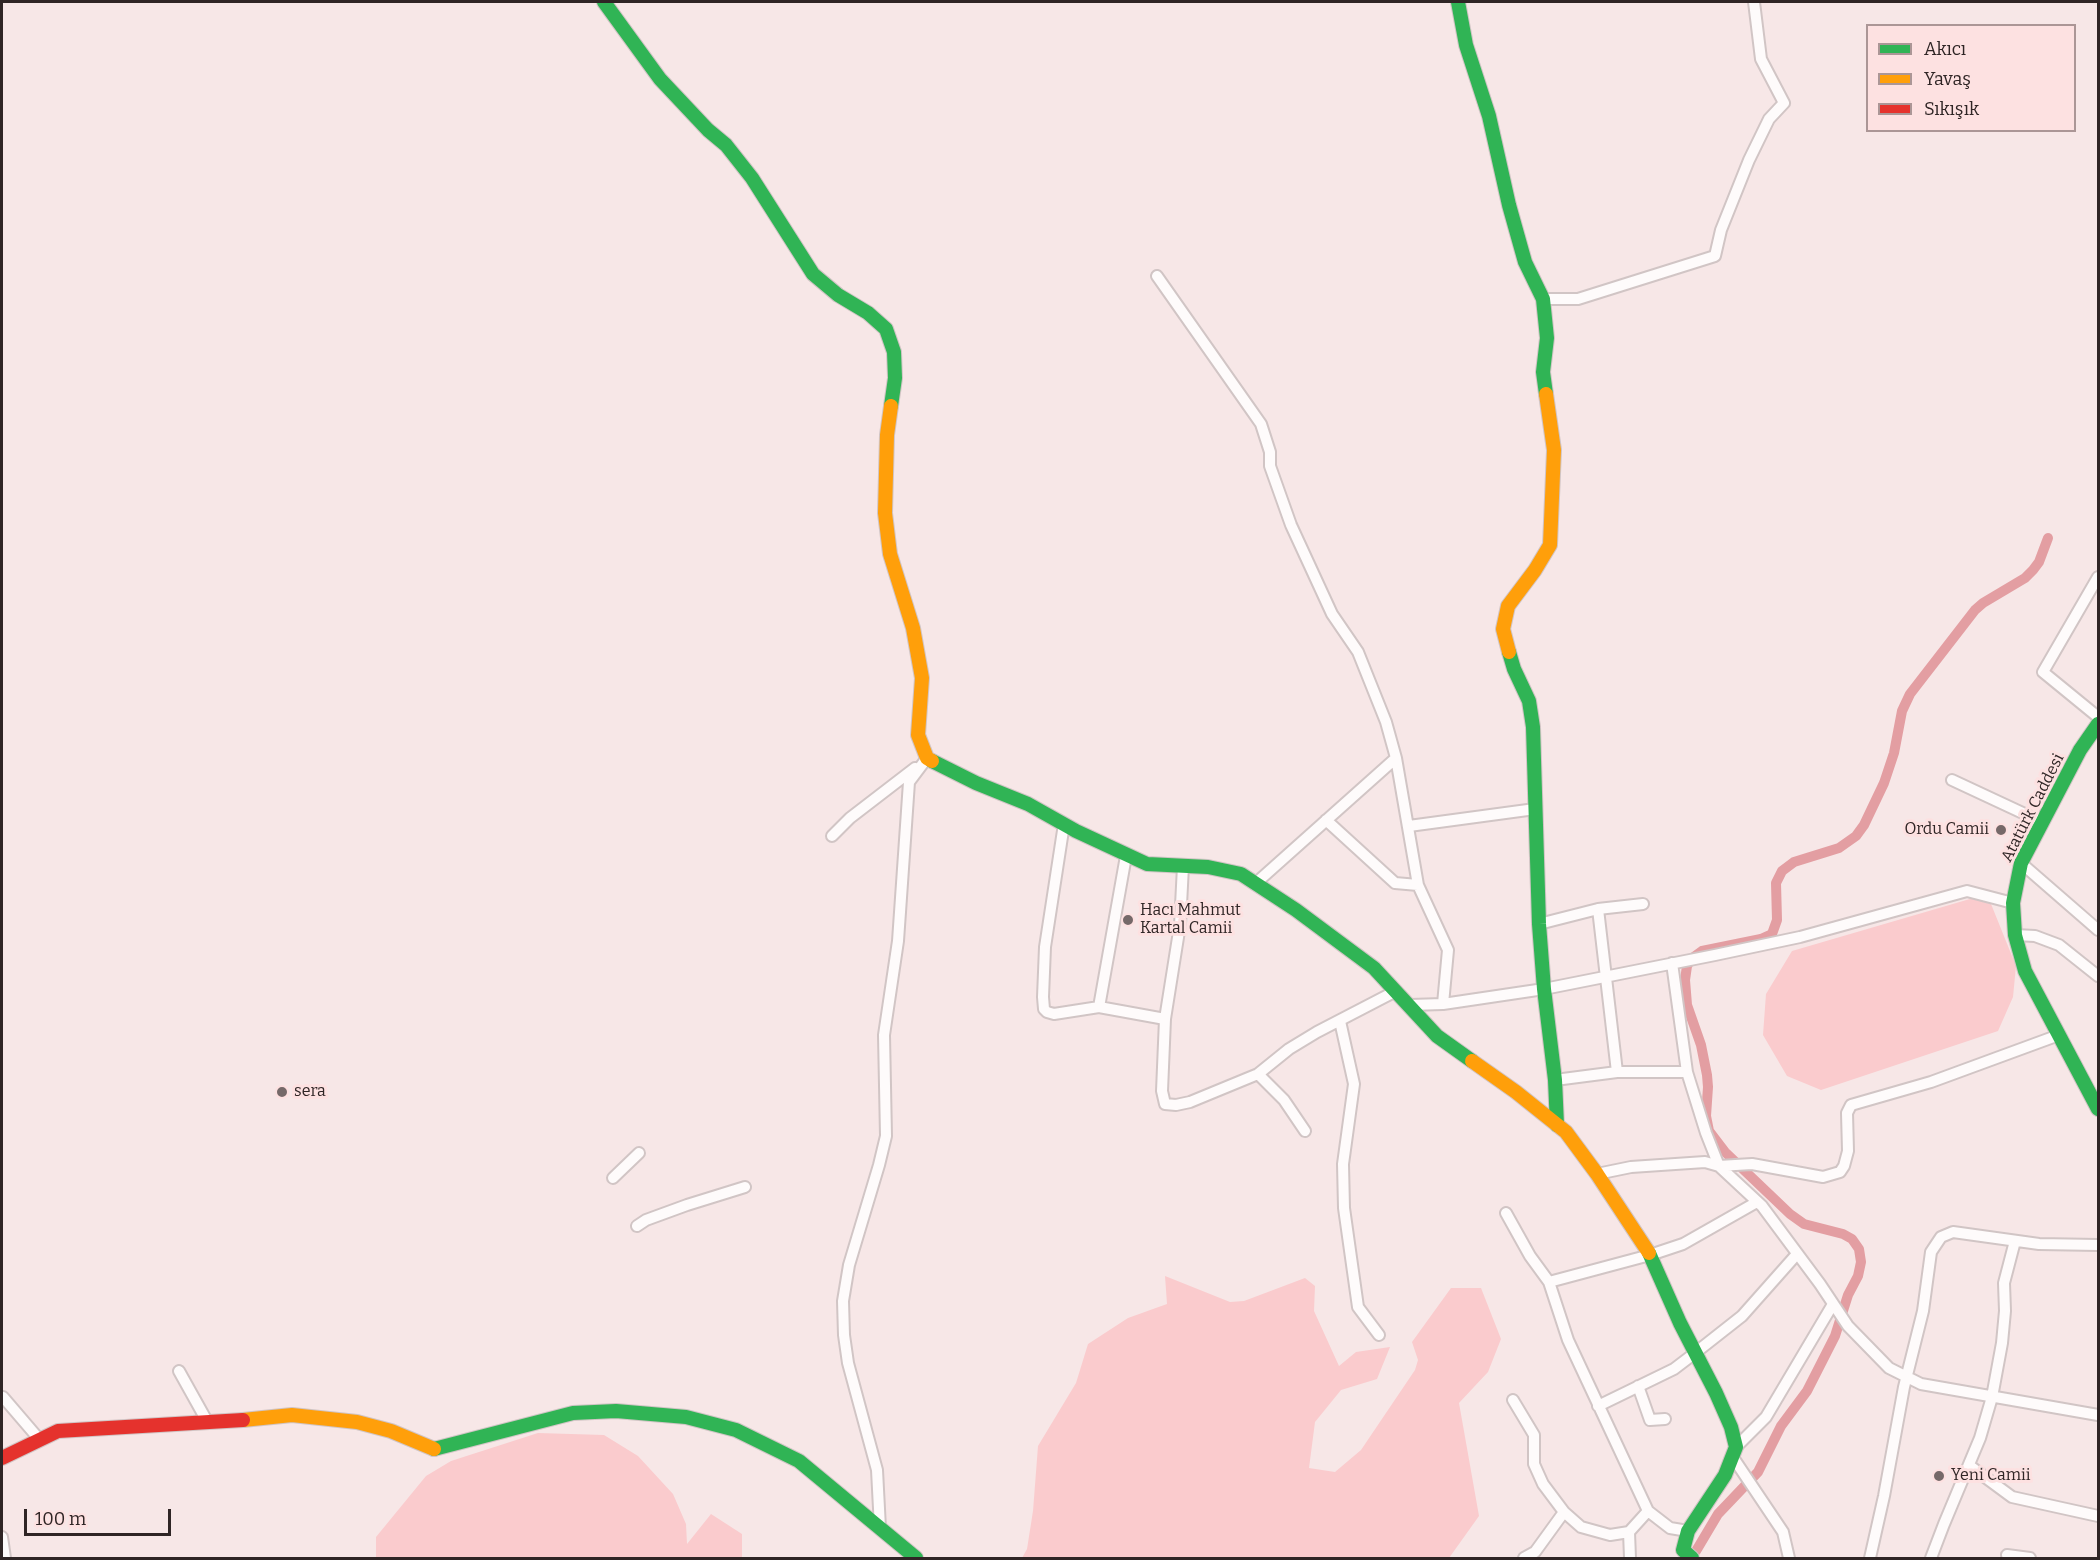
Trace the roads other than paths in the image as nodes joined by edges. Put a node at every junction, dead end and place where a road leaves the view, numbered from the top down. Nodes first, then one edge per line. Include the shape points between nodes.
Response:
1 (604, 2) edge
2 (1458, 2) edge
3 (1754, 2) edge
4 (1157, 276) dead end
5 (1543, 299) junction
6 (2098, 578) edge
7 (2098, 717) edge
8 (2098, 724) edge
9 (927, 758) junction
10 (1396, 759) junction
11 (1952, 780) dead end
12 (1535, 809) junction
13 (1326, 820) junction
14 (2042, 822) junction
15 (1064, 824) junction
16 (1409, 826) junction
17 (832, 836) dead end
18 (1126, 856) junction
19 (2021, 863) junction
20 (1183, 866) junction
21 (1256, 883) junction
22 (1418, 885) junction
23 (2013, 903) junction
24 (1642, 904) dead end
25 (1598, 909) junction
26 (1539, 924) junction
27 (2098, 930) edge
28 (2015, 935) junction
29 (1672, 963) junction
30 (1606, 976) junction
31 (2098, 976) edge
32 (1544, 989) junction
33 (1396, 992) junction
34 (1443, 1004) junction
35 (1410, 1005) junction
36 (1099, 1007) junction
37 (1165, 1019) junction
38 (1340, 1021) junction
39 (2059, 1035) junction
40 (1617, 1072) junction
41 (1687, 1072) junction
42 (1258, 1074) junction
43 (1555, 1080) junction
44 (2097, 1101) edge
45 (1557, 1125) junction
46 (1305, 1131) dead end
47 (639, 1153) dead end
48 (1719, 1166) junction
49 (1597, 1174) junction
50 (613, 1178) dead end
51 (745, 1187) dead end
52 (1757, 1202) junction
53 (1506, 1213) dead end
54 (637, 1226) dead end
55 (2014, 1241) junction
56 (2098, 1245) edge
57 (1797, 1254) junction
58 (1650, 1255) junction
59 (1549, 1282) junction
60 (1835, 1307) junction
61 (1379, 1335) dead end
62 (1695, 1353) junction
63 (179, 1371) dead end
64 (1907, 1378) junction
65 (1638, 1386) junction
66 (3, 1397) edge
67 (1992, 1397) junction
68 (1512, 1400) dead end
69 (1598, 1406) junction
70 (2098, 1415) edge
71 (1665, 1419) dead end
72 (208, 1423) junction
73 (39, 1439) junction
74 (1734, 1451) junction
75 (2, 1458) edge
76 (1970, 1466) junction
77 (1648, 1511) junction
78 (1564, 1512) junction
79 (2098, 1516) edge
80 (880, 1528) junction
81 (1688, 1531) junction
82 (1629, 1532) junction
83 (2, 1537) edge
84 (2007, 1555) dead end
85 (5, 1558) edge
86 (916, 1558) edge
87 (1524, 1558) edge
88 (1630, 1558) edge
89 (1692, 1558) edge
90 (1789, 1558) edge
91 (1870, 1558) edge
92 (1931, 1558) edge
93 (2030, 1558) edge

1 - 9 street via 660,79 726,145 752,178 813,274 886,329 894,351 895,378 887,435 885,513 890,554 913,628 922,678 918,735
2 - 5 street via 1525,262
3 - 5 street via 1761,59 1784,103 1769,119 1749,160 1721,230 1715,256 1578,299
4 - 10 street via 1261,424 1270,466 1291,525 1332,614 1358,652
5 - 12 street via 1547,338 1543,372 1554,450 1550,545 1508,606 1503,629 1529,701
6 - 7 street via 2043,672
8 - 14 street, Atatürk Caddesi
9 - 15 street
9 - 17 street
9 - 80 street via 909,782 898,941 884,1035 886,1136 849,1265 843,1301 848,1363 877,1470
10 - 13 street
10 - 16 street
11 - 14 street
12 - 16 street
12 - 26 street
13 - 21 street
13 - 22 street via 1395,884
14 - 19 street, Atatürk Caddesi
15 - 18 street
15 - 36 street via 1045,947 1044,1009 1054,1014
16 - 22 street
18 - 20 street via 1147,864
18 - 36 street
19 - 23 street, Atatürk Caddesi
19 - 27 street
20 - 21 street via 1241,874
20 - 37 street via 1180,925
21 - 33 street via 1374,968
22 - 34 street via 1448,950
23 - 28 street, Atatürk Caddesi
23 - 29 street via 1967,891 1800,937
24 - 25 street
25 - 26 street
25 - 30 street
26 - 32 street
28 - 31 street via 2035,936 2059,945
28 - 39 street, Atatürk Caddesi via 2025,971
29 - 30 street
29 - 41 street
30 - 32 street
30 - 40 street
32 - 34 street
32 - 43 street
33 - 35 street
33 - 38 street
34 - 35 street
35 - 45 street via 1437,1036
36 - 37 street
37 - 42 street via 1165,1104 1190,1102
38 - 42 street via 1289,1050
38 - 61 street via 1354,1084 1343,1164 1344,1208 1358,1307
39 - 44 street, Atatürk Caddesi
39 - 48 street via 1931,1082 1851,1105 1848,1151 1840,1172 1823,1177 1752,1164
40 - 41 street
40 - 43 street
41 - 48 street
42 - 46 street via 1284,1100
43 - 45 street
45 - 49 street
47 - 50 street
48 - 49 street via 1706,1162 1631,1167
48 - 52 street
49 - 58 street
51 - 54 street
52 - 57 street
52 - 58 street via 1683,1244
53 - 59 street
55 - 56 street
55 - 64 street via 1953,1232 1941,1237 1931,1252 1923,1311
55 - 67 street via 2004,1283 2002,1343
57 - 60 street
57 - 62 street via 1742,1316
58 - 59 street
58 - 62 street
59 - 69 street via 1568,1340
60 - 64 street via 1889,1368
60 - 74 street via 1766,1417
62 - 65 street via 1674,1369
62 - 74 street via 1731,1427
63 - 72 street
64 - 67 street via 1920,1384
64 - 91 street
65 - 69 street
65 - 71 street via 1650,1420
66 - 73 street
67 - 70 street
67 - 76 street
68 - 78 street via 1534,1435 1534,1464 1543,1484
69 - 77 street
72 - 73 street via 58,1431
72 - 80 street via 292,1415 335,1419 391,1431 433,1449 573,1413 616,1411 687,1417 736,1430 799,1461
73 - 75 street
74 - 81 street via 1725,1475
74 - 90 street via 1783,1532
76 - 79 street via 2012,1497
76 - 92 street
77 - 81 street via 1670,1528
77 - 82 street
78 - 82 street via 1581,1527 1610,1535
78 - 87 street via 1535,1551
80 - 86 street
81 - 89 street via 1683,1550
82 - 88 street
83 - 85 street
84 - 93 street

